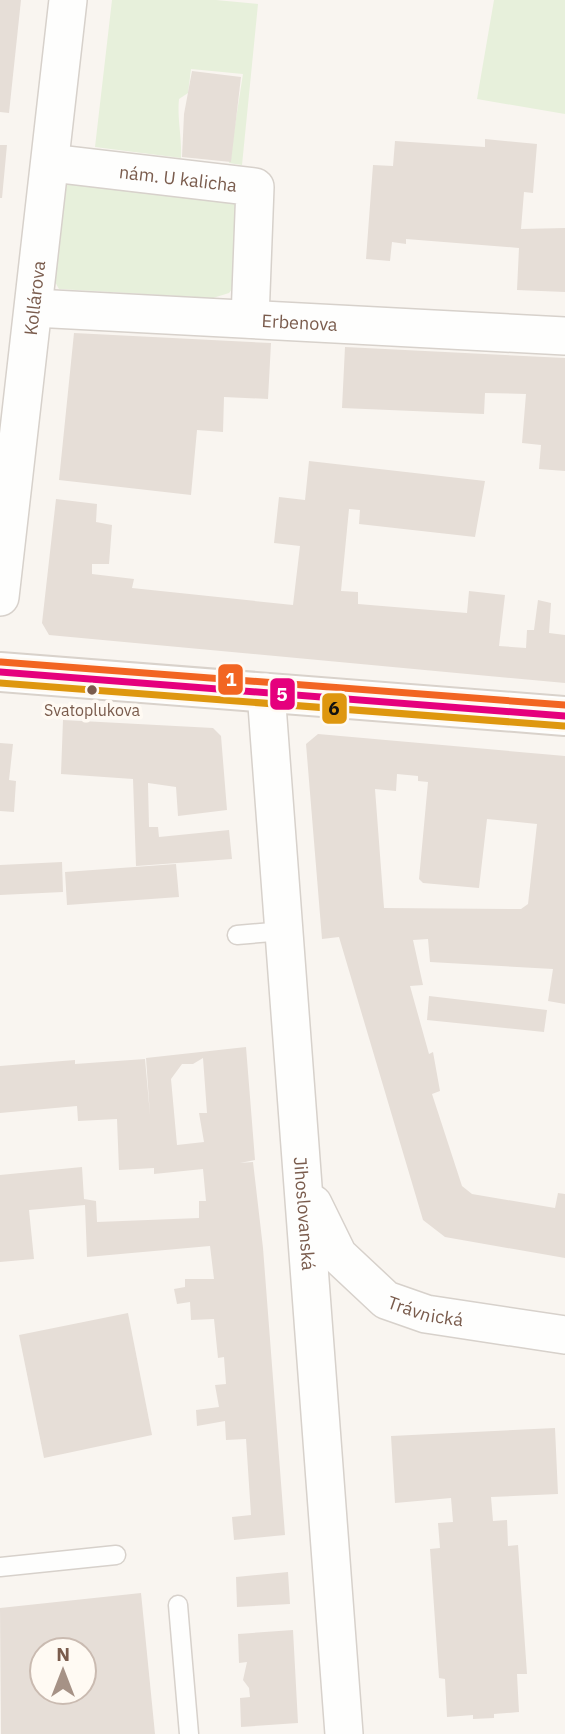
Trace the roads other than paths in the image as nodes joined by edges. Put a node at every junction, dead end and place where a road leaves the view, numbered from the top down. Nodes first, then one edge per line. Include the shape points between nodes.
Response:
1 (68, 0) edge
2 (51, 163) junction
3 (34, 308) junction
4 (250, 319) junction
5 (565, 336) edge
6 (7, 473) edge
7 (0, 597) edge
8 (0, 671) edge
9 (267, 692) junction
10 (565, 716) edge
11 (284, 931) junction
12 (237, 935) dead end
13 (304, 1188) junction
14 (565, 1335) edge
15 (116, 1555) dead end
16 (0, 1567) edge
17 (178, 1605) dead end
18 (189, 1734) edge
19 (344, 1734) edge

1 - 2 street, Kollárova
2 - 3 street, Kollárova
2 - 4 street, nám. U kalicha via 259,178
3 - 4 street, Erbenova
3 - 6 street, Kollárova
4 - 5 street, Erbenova
6 - 7 street, Kollárova
8 - 9 street
9 - 10 street
9 - 11 street, Jihoslovanská
11 - 12 lane
11 - 13 street, Jihoslovanská
13 - 14 street, Trávnická via 338,1255 386,1300 426,1314
13 - 19 street, Jihoslovanská
15 - 16 lane
17 - 18 lane

